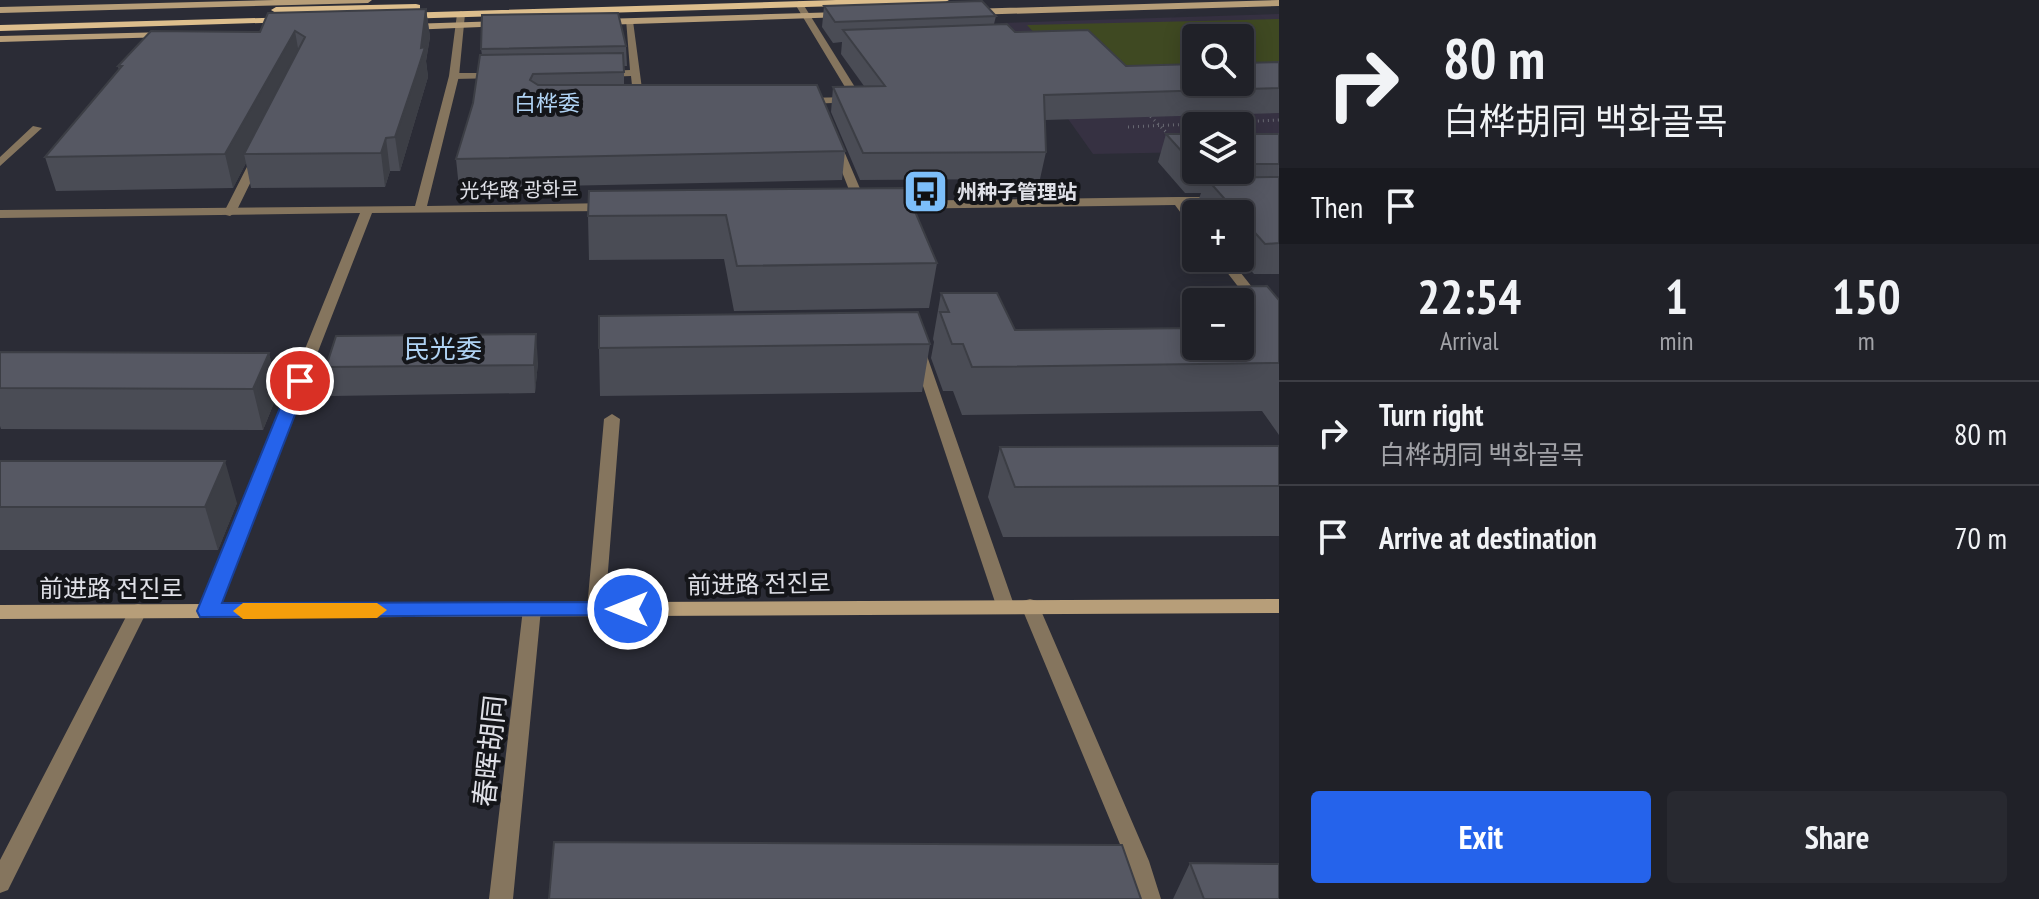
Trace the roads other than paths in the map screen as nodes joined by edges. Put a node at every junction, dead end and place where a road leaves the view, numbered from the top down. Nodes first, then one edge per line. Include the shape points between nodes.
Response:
1 (368, 0) edge
2 (658, 0) edge
3 (944, 0) edge
4 (500, 2) edge
5 (176, 3) edge
6 (1279, 3) edge
7 (799, 4) junction
8 (0, 10) edge
9 (983, 11) junction
10 (954, 12) edge
11 (850, 15) edge
12 (806, 16) junction
13 (0, 17) edge
14 (461, 20) junction
15 (629, 21) junction
16 (991, 21) edge
17 (398, 27) edge
18 (303, 30) edge
19 (1, 37) edge
20 (841, 48) dead end
21 (826, 49) junction
22 (636, 73) junction
23 (590, 74) edge
24 (515, 75) edge
25 (454, 76) junction
26 (818, 101) junction
27 (788, 102) edge
28 (639, 104) junction
29 (654, 104) edge
30 (625, 105) edge
31 (823, 114) edge
32 (829, 127) edge
33 (37, 128) dead end
34 (263, 145) edge
35 (0, 163) edge
36 (1178, 201) junction
37 (1182, 201) edge
38 (845, 205) edge
39 (861, 205) junction
40 (1182, 206) edge
41 (625, 207) edge
42 (368, 209) junction
43 (420, 209) junction
44 (230, 212) junction
45 (0, 214) edge
46 (1233, 272) edge
47 (1279, 330) edge
48 (914, 338) edge
49 (612, 419) dead end
50 (1005, 605) junction
51 (1030, 606) junction
52 (1279, 606) edge
53 (532, 609) junction
54 (596, 609) junction
55 (138, 611) junction
56 (208, 611) junction
57 (0, 612) edge
58 (0, 883) edge
59 (501, 899) edge
60 (1149, 899) edge

1 - 5 street
2 - 4 main road
3 - 7 main road
4 - 13 main road
5 - 8 street
6 - 9 street
7 - 12 street
7 - 14 main road
9 - 10 street
9 - 16 street
11 - 12 street
12 - 15 street
12 - 21 street
14 - 15 street
14 - 17 street
14 - 19 main road
14 - 25 street
15 - 22 street
18 - 19 street
20 - 21 street
21 - 26 street via 858,100
22 - 23 street
22 - 28 street
24 - 25 street
25 - 43 street
26 - 27 street
26 - 31 street
28 - 29 street
28 - 30 street
32 - 39 street
33 - 35 street
34 - 44 street
36 - 37 street
36 - 39 street
36 - 40 street
38 - 39 street
41 - 43 street, 光华路 광화로
42 - 43 street, 光华路 광화로
42 - 44 street, 光华路 광화로
42 - 56 street
44 - 45 street, 光华路 광화로
46 - 47 street
48 - 50 street
49 - 54 street
50 - 51 street, 前进路 전진로
50 - 54 street, 前进路 전진로
51 - 52 street, 前进路 전진로
51 - 60 street via 1138,861
53 - 54 street, 前进路 전진로
53 - 56 street, 前进路 전진로
53 - 59 street, 春晖胡同
55 - 56 street, 前进路 전진로
55 - 57 street, 前进路 전진로
55 - 58 street

